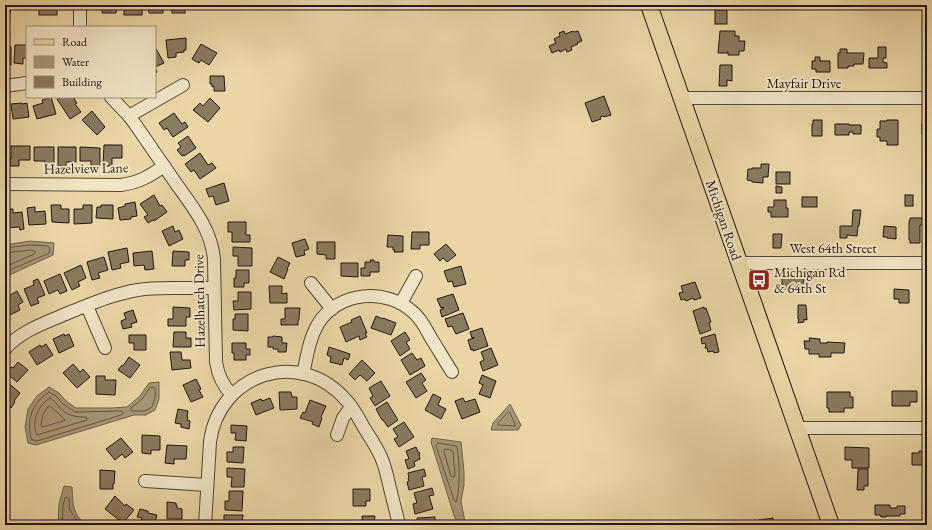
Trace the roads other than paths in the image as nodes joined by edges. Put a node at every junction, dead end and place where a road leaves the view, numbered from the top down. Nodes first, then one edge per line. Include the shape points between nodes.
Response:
1 (80, 5) edge
2 (649, 5) edge
3 (80, 26) edge
4 (26, 83) edge
5 (183, 85) dead end
6 (5, 86) edge
7 (112, 98) edge
8 (681, 98) junction
9 (927, 98) edge
10 (129, 116) junction
11 (164, 166) junction
12 (5, 184) edge
13 (739, 263) junction
14 (927, 263) edge
15 (416, 276) dead end
16 (311, 283) dead end
17 (214, 288) junction
18 (401, 303) junction
19 (87, 306) junction
20 (332, 309) junction
21 (105, 348) dead end
22 (5, 349) edge
23 (452, 372) dead end
24 (303, 374) junction
25 (232, 395) junction
26 (351, 407) junction
27 (797, 428) junction
28 (927, 428) edge
29 (337, 435) dead end
30 (144, 481) dead end
31 (207, 485) junction
32 (205, 525) edge
33 (399, 525) edge
34 (831, 525) edge

1 - 3 street
2 - 8 main road, Michigan Road
4 - 6 street
5 - 10 street
7 - 10 street, Hazelhatch Drive
8 - 9 street, Mayfair Drive
8 - 13 main road, Michigan Road
10 - 11 street, Hazelhatch Drive
11 - 12 street, Hazelview Lane via 141,180 121,186
11 - 17 street, Hazelhatch Drive via 201,220 211,240 214,255
13 - 14 street, West 64th Street
13 - 27 main road, Michigan Road
15 - 18 street
16 - 20 street
17 - 19 street via 140,290 117,294
17 - 25 street, Hazelhatch Drive via 216,362 220,378
18 - 20 street via 374,295 350,299
18 - 23 street via 421,320
19 - 21 street
19 - 22 street via 29,330
20 - 24 street via 314,331
24 - 25 street via 280,371 268,373 250,380
24 - 26 street via 329,384
25 - 31 street via 220,411 212,430
26 - 29 street via 343,418
26 - 33 street via 381,457
27 - 28 street
27 - 34 main road, Michigan Road
30 - 31 street
31 - 32 street

